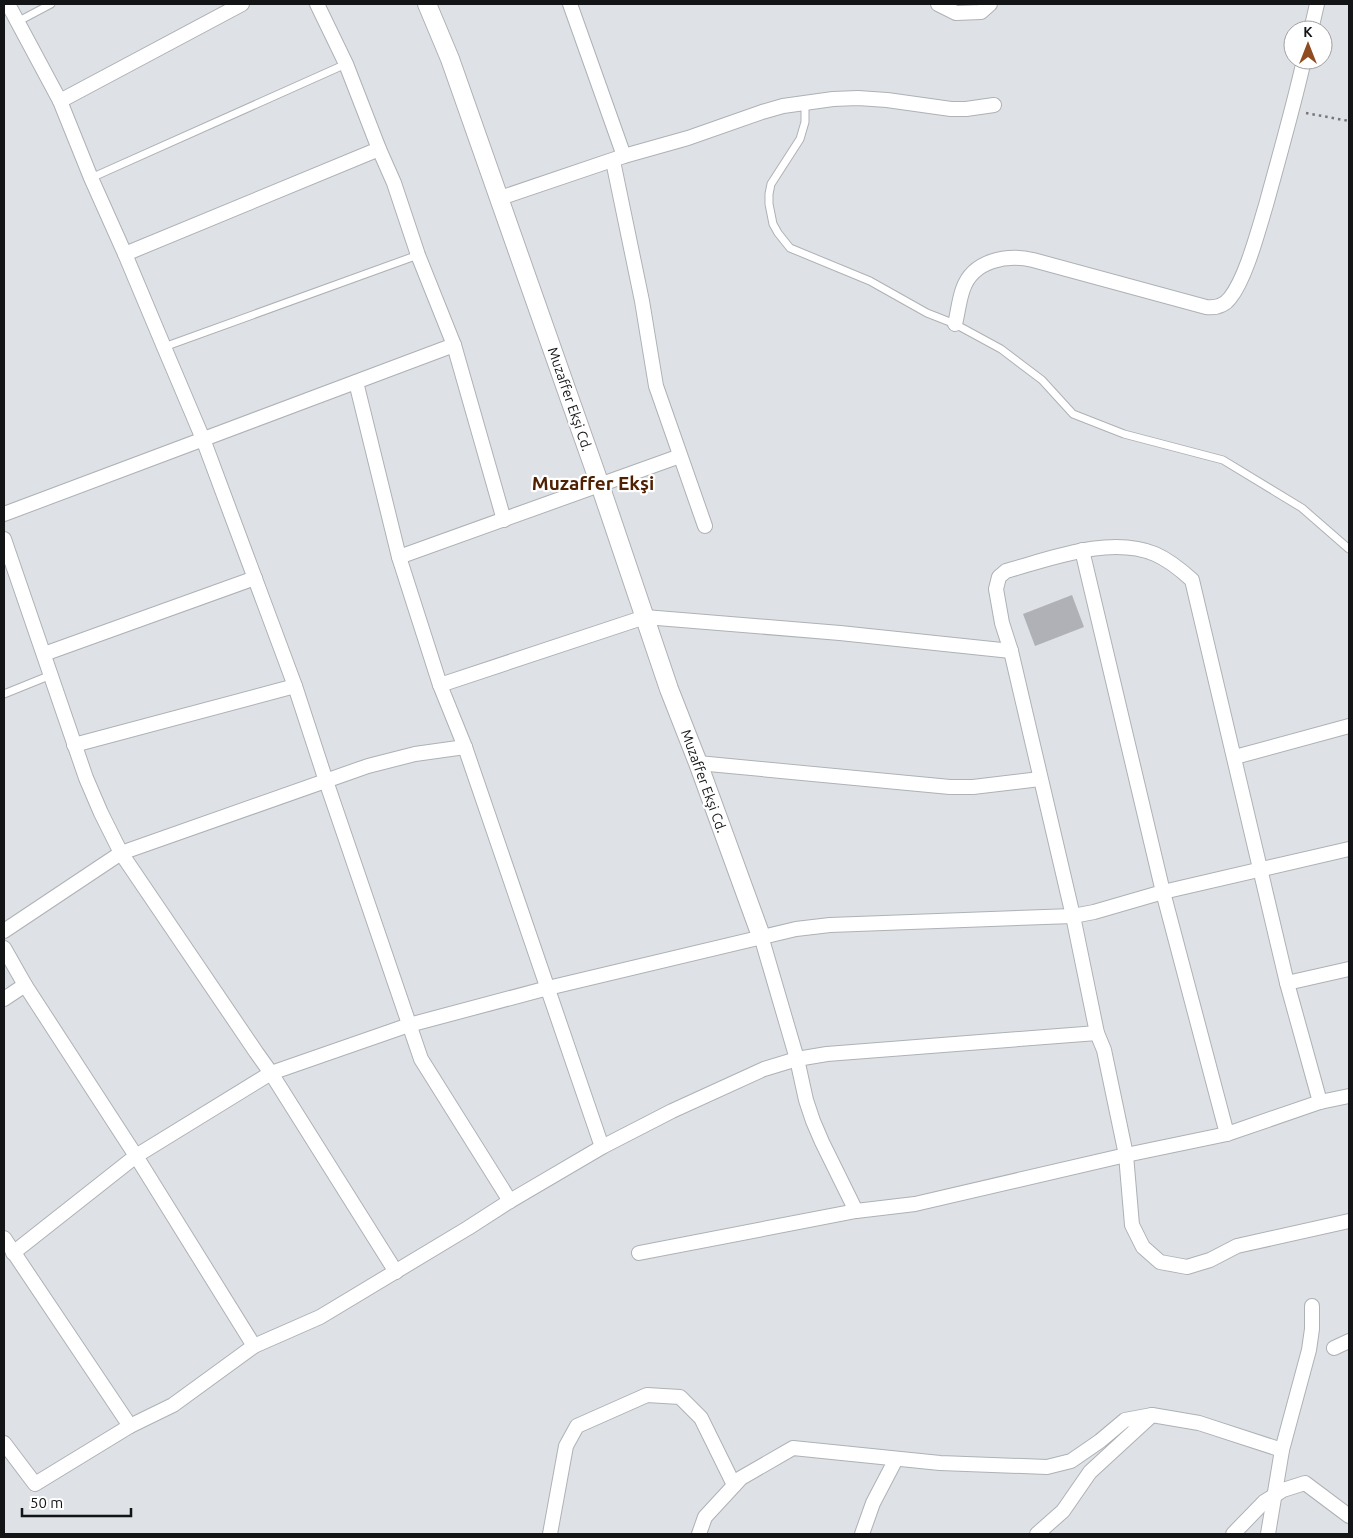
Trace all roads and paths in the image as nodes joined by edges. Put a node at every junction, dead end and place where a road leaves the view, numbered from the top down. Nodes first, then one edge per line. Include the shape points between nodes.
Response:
1 (8, 4) edge
2 (51, 4) edge
3 (242, 4) edge
4 (317, 4) edge
5 (426, 4) edge
6 (570, 4) edge
7 (938, 4) edge
8 (990, 4) edge
9 (1317, 4) edge
10 (1313, 20) edge
11 (18, 22) junction
12 (346, 64) junction
13 (1302, 70) edge
14 (60, 101) junction
15 (806, 102) junction
16 (994, 105) dead end
17 (1292, 110) junction
18 (1349, 121) edge
19 (379, 149) junction
20 (619, 158) junction
21 (91, 178) junction
22 (500, 198) junction
23 (126, 254) junction
24 (418, 254) junction
25 (955, 324) junction
26 (454, 346) junction
27 (164, 347) junction
28 (356, 382) junction
29 (203, 439) junction
30 (680, 456) junction
31 (600, 485) junction
32 (4, 512) edge
33 (504, 520) junction
34 (704, 526) dead end
35 (4, 539) edge
36 (1349, 549) edge
37 (1082, 550) junction
38 (399, 557) junction
39 (255, 578) junction
40 (645, 617) junction
41 (1011, 651) junction
42 (44, 654) junction
43 (50, 675) junction
44 (440, 685) junction
45 (295, 686) junction
46 (4, 694) edge
47 (1349, 726) edge
48 (74, 745) junction
49 (465, 747) junction
50 (1235, 757) junction
51 (698, 763) junction
52 (1040, 779) junction
53 (326, 781) junction
54 (1349, 849) edge
55 (121, 853) junction
56 (1261, 869) junction
57 (1163, 892) junction
58 (1072, 916) junction
59 (4, 931) edge
60 (761, 936) junction
61 (4, 948) edge
62 (1349, 969) edge
63 (1287, 983) junction
64 (25, 985) junction
65 (548, 988) junction
66 (4, 999) edge
67 (409, 1025) junction
68 (1097, 1032) junction
69 (797, 1059) junction
70 (271, 1073) junction
71 (1349, 1096) edge
72 (1320, 1102) junction
73 (1227, 1134) junction
74 (602, 1147) junction
75 (1126, 1155) junction
76 (136, 1156) junction
77 (510, 1201) junction
78 (856, 1211) junction
79 (1349, 1221) edge
80 (4, 1238) edge
81 (639, 1252) dead end
82 (13, 1253) junction
83 (396, 1272) junction
84 (1312, 1306) dead end
85 (1349, 1341) edge
86 (254, 1346) junction
87 (1334, 1348) dead end
88 (1152, 1415) junction
89 (130, 1426) junction
90 (4, 1443) edge
91 (1282, 1450) junction
92 (896, 1459) junction
93 (734, 1485) junction
94 (1274, 1496) junction
95 (1349, 1516) edge
96 (550, 1534) edge
97 (699, 1534) edge
98 (862, 1534) edge
99 (1037, 1534) edge
100 (1233, 1534) edge
101 (1268, 1534) edge

1 - 11 street
2 - 11 lane
3 - 14 street
4 - 12 street
5 - 22 street, Muzaffer Ekşi Cd. via 450,59
6 - 20 street
7 - 8 street via 956,13 981,12
9 - 10 street
11 - 14 street
12 - 19 street
12 - 21 lane
13 - 17 street
14 - 21 street
15 - 16 street via 858,98 951,109
15 - 20 street via 762,112
15 - 25 lane via 800,140 771,184 769,204 778,233 790,248 870,281 927,313
17 - 18 path
17 - 25 street via 1253,246 1244,272 1226,302 1214,308 1206,307 1033,260 1010,257 990,262 968,280 963,288
19 - 23 street
19 - 24 street
20 - 22 street
20 - 30 street via 656,386
21 - 23 street
22 - 31 street, Muzaffer Ekşi Cd.
23 - 27 street
24 - 26 street
24 - 27 lane
25 - 36 lane via 1000,349 1042,380 1074,414 1124,434 1223,460 1302,508
26 - 28 street
26 - 33 street
27 - 29 street
28 - 29 street
28 - 38 street
29 - 32 street
29 - 39 street
30 - 31 street
30 - 34 street
31 - 33 street
31 - 40 street, Muzaffer Ekşi Cd.
33 - 38 street
35 - 42 street
37 - 41 street via 1006,571 999,577 996,589
37 - 50 street via 1129,547 1154,554 1192,580
37 - 57 street
38 - 44 street
39 - 42 street
39 - 45 street
40 - 41 street
40 - 44 street
40 - 51 street, Muzaffer Ekşi Cd.
41 - 52 street
42 - 43 street
43 - 46 lane
43 - 48 street
44 - 49 street
45 - 48 street
45 - 53 street
47 - 50 street
48 - 55 street
49 - 53 street via 390,760
49 - 65 street
50 - 56 street
51 - 52 street via 950,787
51 - 60 street, Muzaffer Ekşi Cd.
52 - 58 street
53 - 55 street
53 - 67 street
54 - 56 street
55 - 59 street
55 - 70 street
56 - 57 street
56 - 63 street
57 - 58 street
57 - 73 street
58 - 60 street via 830,925
58 - 68 street
60 - 65 street
60 - 69 street
61 - 64 street
62 - 63 street
63 - 72 street
64 - 66 street
64 - 76 street
65 - 67 street
65 - 74 street
67 - 70 street
67 - 77 street via 421,1059
68 - 69 street
68 - 75 street via 1104,1050
69 - 74 street via 764,1069
69 - 78 street via 813,1121
70 - 76 street
70 - 83 street
71 - 72 street
72 - 73 street
73 - 75 street
74 - 77 street
75 - 78 street via 915,1204
75 - 79 street via 1132,1225 1143,1247 1160,1262 1186,1266 1210,1260 1237,1246
76 - 82 street
76 - 86 street
77 - 83 street
78 - 81 street
80 - 82 street
82 - 89 street
83 - 86 street via 320,1317
84 - 91 street via 1309,1350
85 - 87 street
86 - 89 street via 173,1405
88 - 91 street via 1199,1423
88 - 92 street via 1125,1420 1072,1462 1047,1467
88 - 99 street via 1090,1472 1063,1511
89 - 90 street via 35,1484
91 - 94 street
92 - 93 street via 793,1448 740,1478
92 - 98 street via 873,1503
93 - 96 street via 701,1418 680,1397 647,1395 577,1426 566,1446
93 - 97 street via 706,1517
94 - 95 street via 1305,1483
94 - 100 street
94 - 101 street

